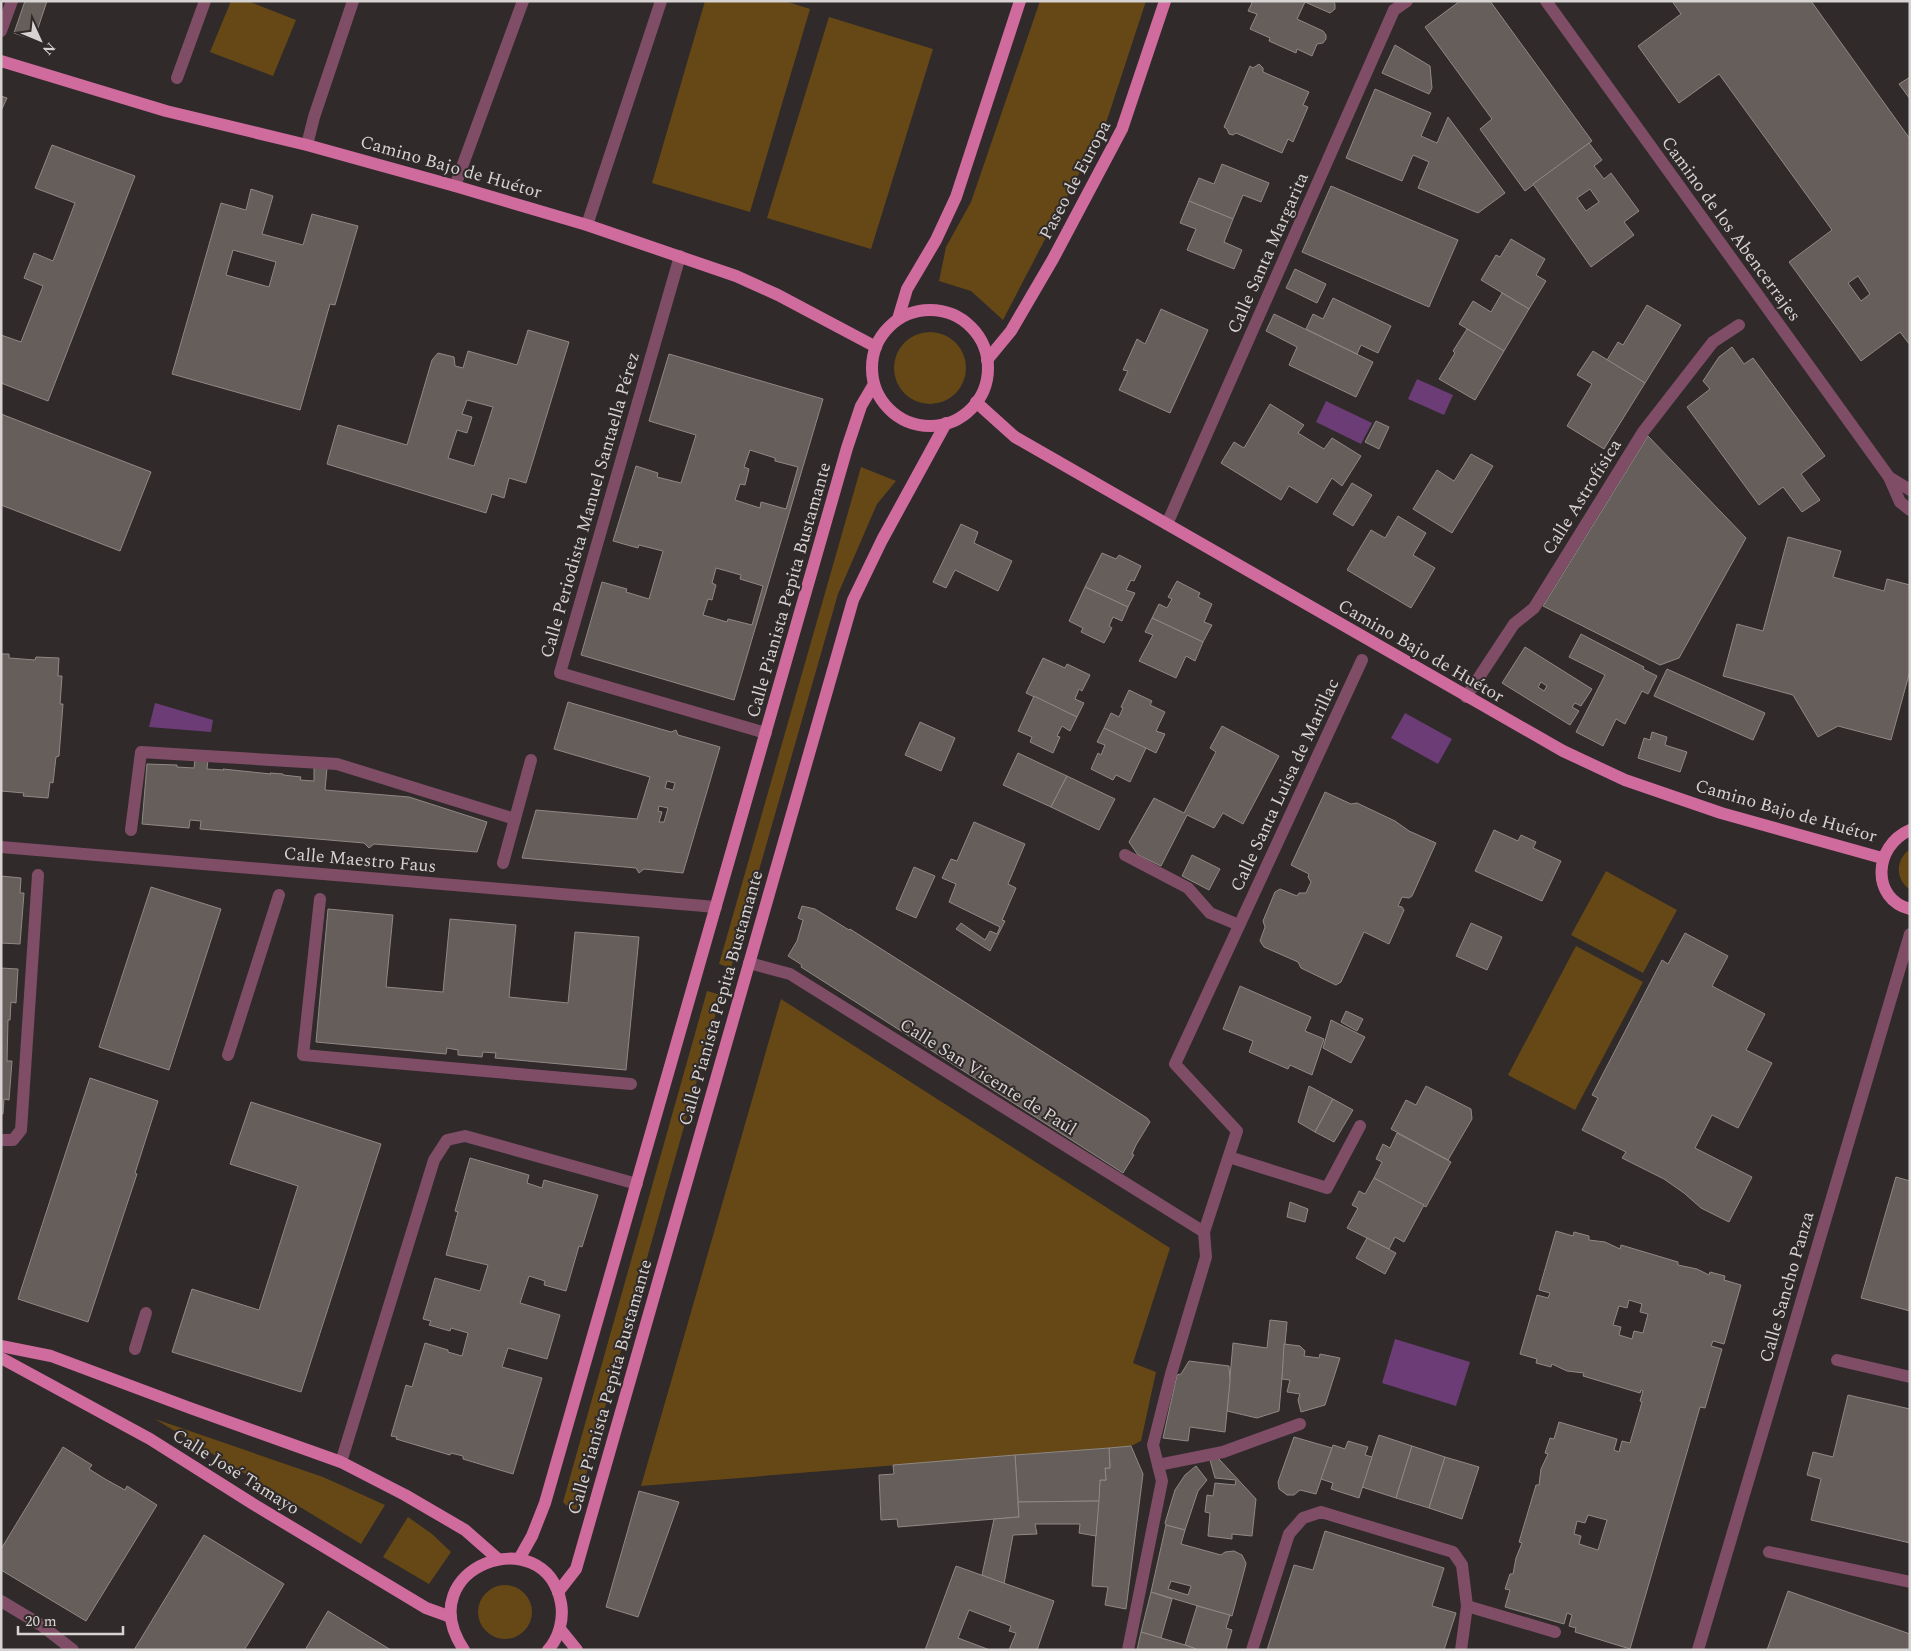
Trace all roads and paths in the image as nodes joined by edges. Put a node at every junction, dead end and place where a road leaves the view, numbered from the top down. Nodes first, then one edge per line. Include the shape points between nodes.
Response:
1 (12, 1) edge
2 (205, 1) edge
3 (353, 1) edge
4 (523, 1) edge
5 (661, 1) edge
6 (1020, 1) edge
7 (1165, 1) edge
8 (1406, 1) edge
9 (1546, 1) edge
10 (1, 31) edge
11 (1, 62) edge
12 (177, 78) dead end
13 (307, 145) junction
14 (455, 186) junction
15 (587, 226) junction
16 (680, 256) junction
17 (898, 319) junction
18 (1739, 325) dead end
19 (876, 347) junction
20 (987, 360) junction
21 (874, 384) junction
22 (976, 402) junction
23 (946, 423) junction
24 (1889, 477) junction
25 (1910, 490) edge
26 (1910, 510) edge
27 (1167, 524) junction
28 (1362, 660) dead end
29 (1466, 697) junction
30 (766, 733) junction
31 (531, 760) dead end
32 (515, 819) junction
33 (131, 830) dead end
34 (1910, 830) edge
35 (1, 847) edge
36 (1126, 855) dead end
37 (1882, 858) junction
38 (503, 863) dead end
39 (38, 874) dead end
40 (279, 895) dead end
41 (320, 899) dead end
42 (716, 908) junction
43 (1910, 909) edge
44 (1239, 925) junction
45 (1910, 934) edge
46 (749, 963) junction
47 (228, 1055) dead end
48 (631, 1084) dead end
49 (1360, 1126) dead end
50 (1, 1140) edge
51 (1230, 1157) junction
52 (637, 1184) junction
53 (1204, 1232) junction
54 (146, 1313) dead end
55 (1, 1346) edge
56 (135, 1349) dead end
57 (1, 1358) edge
58 (1837, 1360) dead end
59 (1910, 1377) edge
60 (1300, 1424) dead end
61 (341, 1462) junction
62 (1158, 1465) junction
63 (1769, 1552) dead end
64 (498, 1559) junction
65 (519, 1559) junction
66 (1910, 1582) edge
67 (558, 1592) junction
68 (1, 1601) edge
69 (1467, 1606) junction
70 (451, 1617) junction
71 (560, 1629) junction
72 (1555, 1632) dead end
73 (74, 1650) edge
74 (463, 1650) edge
75 (548, 1650) edge
76 (577, 1650) edge
77 (1128, 1650) edge
78 (1252, 1650) edge
79 (1461, 1650) edge
80 (1698, 1650) edge

1 - 10 street
2 - 12 street
3 - 13 street
4 - 14 street
5 - 15 street
6 - 17 main road via 956,197 936,240 907,289
7 - 20 main road, Paseo de Europa via 1122,129 1011,331
8 - 27 street, Calle Santa Margarita via 1394,10
9 - 24 street, Camino de los Abencerrajes
11 - 13 main road, Camino Bajo de Huétor via 166,111
13 - 14 main road, Camino Bajo de Huétor
14 - 15 main road, Camino Bajo de Huétor
15 - 16 main road, Camino Bajo de Huétor
16 - 19 main road, Camino Bajo de Huétor via 778,295
16 - 30 street, Calle Periodista Manuel Santaella Pérez via 560,673
17 - 19 main road
17 - 20 main road via 935,310 954,316 970,326 978,336
18 - 29 street, Calle Astrofísica via 1713,342 1643,432 1534,608 1514,624
19 - 21 main road via 872,367
20 - 22 main road via 987,375
21 - 23 main road via 884,404 901,419 923,426
21 - 30 main road, Calle Pianista Pepita Bustamante via 861,406 847,448
22 - 23 main road via 958,418
22 - 27 main road, Camino Bajo de Huétor via 1015,437
23 - 46 main road, Calle Pianista Pepita Bustamante via 853,600
24 - 25 street, Camino de los Abencerrajes
24 - 26 street, Camino de los Abencerrajes via 1900,502
27 - 29 main road, Camino Bajo de Huétor
28 - 44 street, Calle Santa Luisa de Marillac
29 - 37 main road, Camino Bajo de Huétor via 1563,751 1625,780 1721,812
30 - 42 main road, Calle Pianista Pepita Bustamante
31 - 32 street
32 - 33 street via 337,764 141,752
32 - 38 street
34 - 37 main road via 1894,840
35 - 42 street, Calle Maestro Faus
36 - 44 street via 1188,888 1210,913
37 - 43 main road via 1883,883 1888,893 1896,902
39 - 50 street via 21,1130 12,1140
40 - 47 street
41 - 48 street via 303,1055
42 - 52 main road, Calle Pianista Pepita Bustamante
44 - 51 street, Calle Santa Luisa de Marillac via 1175,1064 1237,1130
45 - 80 street, Calle Sancho Panza
46 - 53 street, Calle San Vicente de Paúl via 790,974
46 - 67 main road, Calle Pianista Pepita Bustamante via 576,1568
49 - 51 street via 1327,1188
51 - 53 street, Calle Santa Luisa de Marillac
52 - 61 street via 465,1136 447,1140 434,1160
52 - 65 main road, Calle Pianista Pepita Bustamante via 545,1503
53 - 62 street, Calle Santa Luisa de Marillac via 1206,1257 1153,1445
54 - 56 street
55 - 61 main road, Calle José Tamayo via 51,1356
57 - 70 main road, Calle José Tamayo via 150,1439 426,1608
58 - 59 street
60 - 62 street via 1223,1452
61 - 64 main road, Calle José Tamayo via 405,1494 465,1530
62 - 77 street, Calle Santa Luisa de Marillac via 1162,1481
63 - 66 street
64 - 65 main road
64 - 70 main road via 479,1566 462,1579 453,1598
65 - 67 main road via 544,1572
67 - 71 main road via 562,1611
68 - 73 street
69 - 72 street
69 - 78 street via 1462,1565 1453,1552 1321,1512 1303,1518 1289,1534
69 - 79 street
70 - 74 main road via 453,1632
71 - 75 main road
71 - 76 main road

